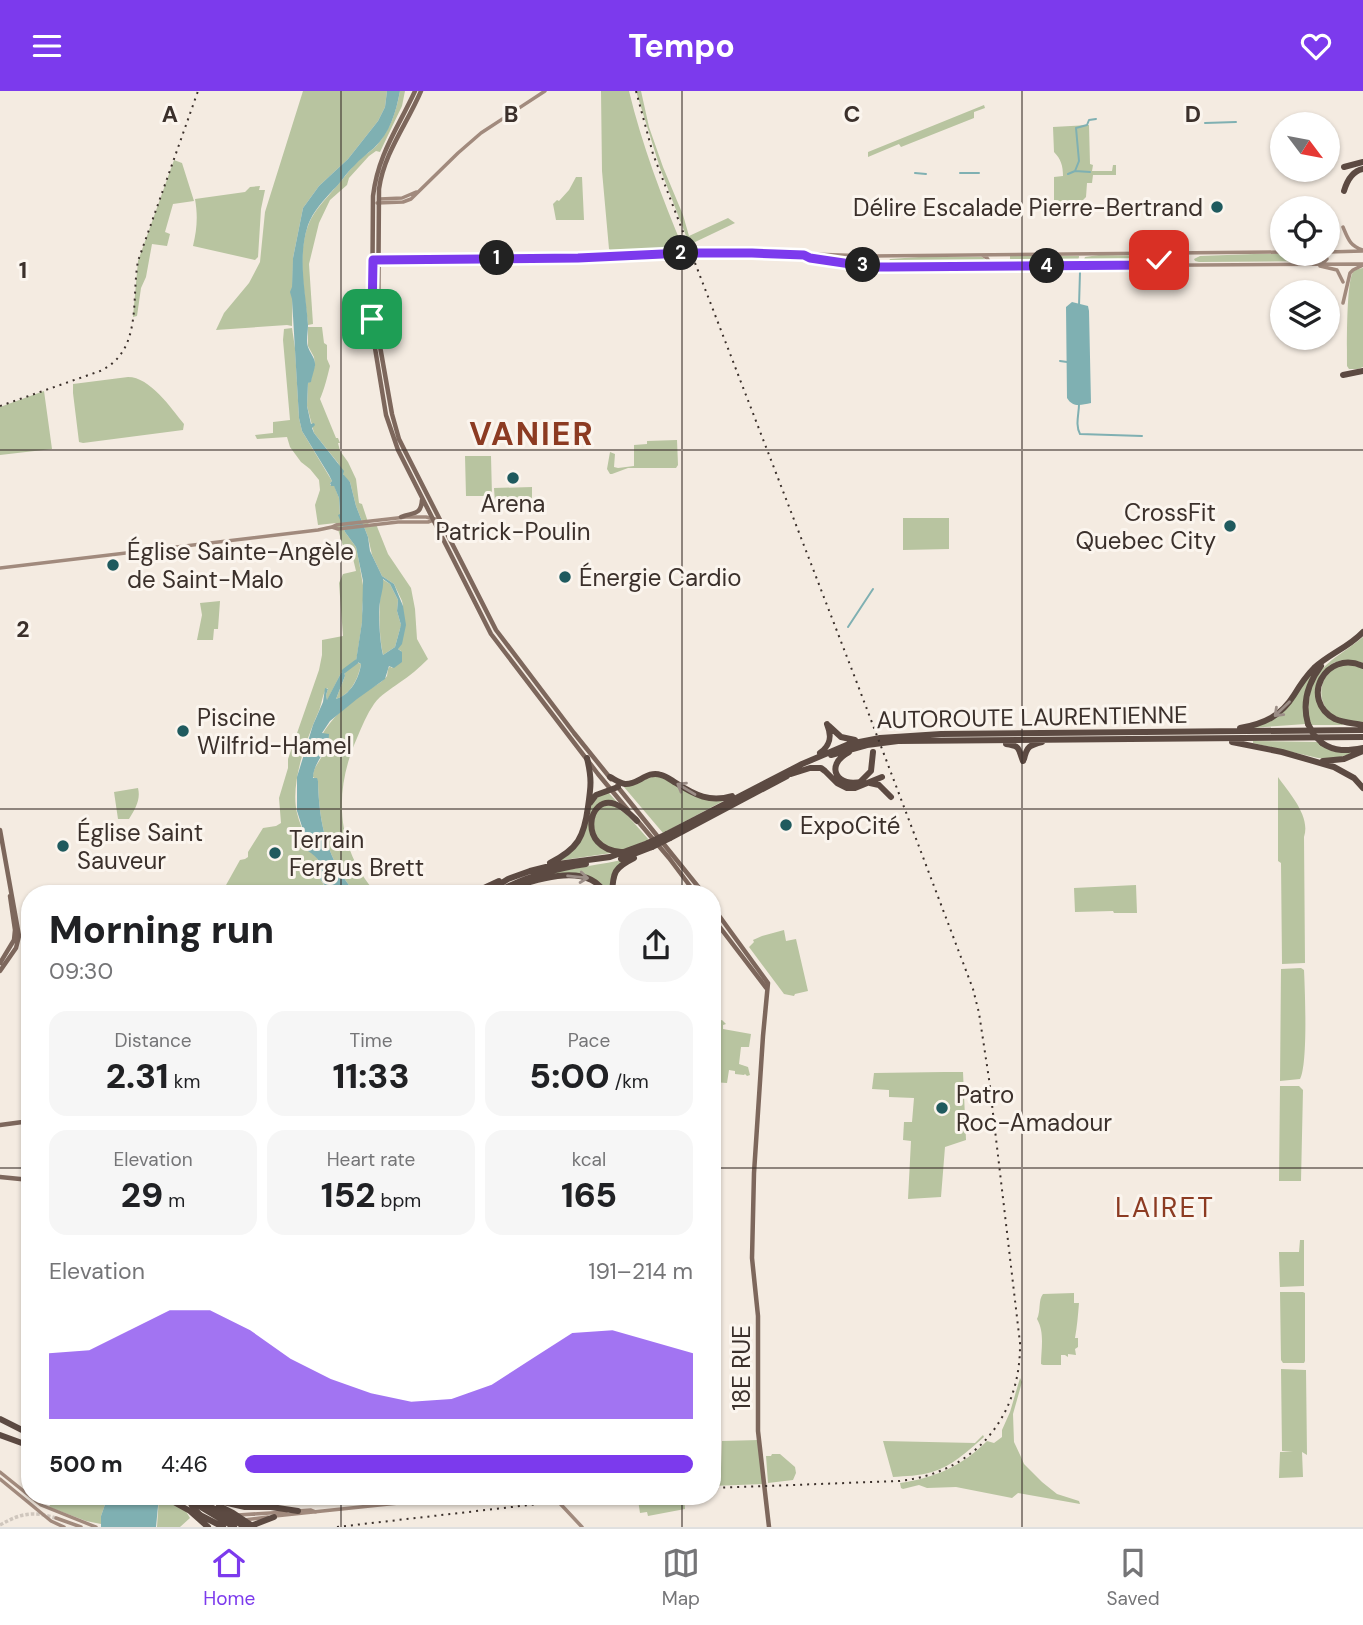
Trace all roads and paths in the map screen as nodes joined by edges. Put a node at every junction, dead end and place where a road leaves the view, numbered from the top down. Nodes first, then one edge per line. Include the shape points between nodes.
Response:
1 (415, 91) edge
2 (421, 91) edge
3 (545, 91) edge
4 (1363, 162) edge
5 (1363, 169) edge
6 (1344, 191) dead end
7 (376, 201) junction
8 (1343, 227) dead end
9 (1363, 250) edge
10 (1270, 252) edge
11 (1340, 252) edge
12 (1199, 253) junction
13 (1088, 254) junction
14 (1151, 254) junction
15 (804, 255) junction
16 (982, 255) junction
17 (892, 256) junction
18 (375, 260) junction
19 (1270, 264) edge
20 (1340, 264) edge
21 (1363, 264) edge
22 (1152, 265) junction
23 (1198, 265) junction
24 (1083, 266) junction
25 (1319, 266) edge
26 (888, 267) junction
27 (982, 267) junction
28 (1343, 282) dead end
29 (1343, 303) dead end
30 (1363, 371) edge
31 (1363, 379) edge
32 (422, 499) junction
33 (401, 517) junction
34 (434, 520) junction
35 (440, 520) junction
36 (364, 524) junction
37 (0, 568) edge
38 (1363, 632) edge
39 (1327, 659) junction
40 (1363, 666) edge
41 (1363, 727) edge
42 (1210, 732) junction
43 (1363, 737) edge
44 (1218, 739) junction
45 (1049, 740) junction
46 (987, 741) junction
47 (863, 743) junction
48 (1363, 750) edge
49 (873, 753) dead end
50 (587, 758) junction
51 (811, 759) junction
52 (1317, 762) junction
53 (791, 774) junction
54 (610, 777) junction
55 (860, 783) junction
56 (868, 783) junction
57 (615, 788) junction
58 (1363, 788) edge
59 (751, 790) junction
60 (891, 797) dead end
61 (589, 805) junction
62 (638, 821) junction
63 (0, 830) edge
64 (668, 836) junction
65 (650, 845) junction
66 (627, 852) junction
67 (539, 868) junction
68 (508, 879) junction
69 (489, 885) edge
70 (498, 885) edge
71 (512, 885) edge
72 (522, 885) edge
73 (599, 885) edge
74 (612, 885) edge
75 (689, 885) edge
76 (696, 885) edge
77 (10, 888) junction
78 (721, 918) edge
79 (721, 929) edge
80 (0, 963) edge
81 (0, 971) edge
82 (768, 990) junction
83 (21, 1122) edge
84 (0, 1125) edge
85 (0, 1177) edge
86 (21, 1178) edge
87 (0, 1419) edge
88 (21, 1430) edge
89 (0, 1435) edge
90 (21, 1443) edge
91 (0, 1472) edge
92 (0, 1479) edge
93 (21, 1489) edge
94 (21, 1496) edge
95 (32, 1505) edge
96 (41, 1505) edge
97 (179, 1505) edge
98 (192, 1505) edge
99 (196, 1505) edge
100 (210, 1505) edge
101 (210, 1505) edge
102 (217, 1505) edge
103 (235, 1505) edge
104 (381, 1505) edge
105 (561, 1505) edge
106 (298, 1511) junction
107 (316, 1512) junction
108 (226, 1514) dead end
109 (274, 1517) junction
110 (56, 1518) tunnel mouth
111 (222, 1523) edge
112 (64, 1527) edge
113 (81, 1527) edge
114 (96, 1527) edge
115 (201, 1527) edge
116 (208, 1527) edge
117 (217, 1527) edge
118 (234, 1527) edge
119 (240, 1527) edge
120 (247, 1527) edge
121 (254, 1527) edge
122 (582, 1527) edge
123 (769, 1527) edge

1 - 7 main road via 383,153 375,180
2 - 7 main road via 387,157
3 - 7 main road via 481,133 413,194
4 - 5 highway via 1345,167
5 - 6 highway via 1350,177
7 - 18 main road
8 - 9 main road via 1349,242
9 - 11 main road
10 - 12 main road
12 - 14 main road
12 - 23 main road via 1192,259
13 - 14 main road
13 - 16 main road
13 - 24 main road via 1080,260
14 - 22 main road via 1159,259
15 - 17 main road
15 - 18 main road
15 - 26 main road
16 - 17 main road
16 - 27 main road via 989,261
17 - 26 main road via 885,261
18 - 32 main road via 372,330 386,415
18 - 35 main road via 379,341 392,414 402,447
19 - 23 main road
20 - 21 main road
21 - 29 main road via 1350,273
22 - 23 main road
22 - 24 main road
24 - 27 main road
25 - 28 main road via 1334,268
26 - 27 main road
30 - 31 highway via 1343,375
32 - 33 main road via 419,511
32 - 34 main road
33 - 34 main road
33 - 36 main road
34 - 35 main road
34 - 36 main road
34 - 50 main road via 488,629
35 - 54 main road via 496,630
36 - 37 main road
38 - 39 highway
39 -> 42 highway via 1309,673 1278,715 1257,724
39 - 48 highway, bridge via 1308,689 1308,724 1321,743 1331,748
40 - 41 highway via 1349,661 1331,667 1318,690 1320,703 1331,717
41 - 42 highway, AUTOROUTE LAURENTIENNE
42 - 47 highway, AUTOROUTE LAURENTIENNE via 941,734 880,737
43 - 44 highway, AUTOROUTE LAURENTIENNE
44 - 45 highway, AUTOROUTE LAURENTIENNE
44 - 52 highway
45 - 46 highway, AUTOROUTE LAURENTIENNE
45 - 46 highway via 1030,747 1023,761 1016,746
46 - 47 highway, AUTOROUTE LAURENTIENNE
47 - 51 highway, AUTOROUTE LAURENTIENNE
47 - 51 highway via 841,737 827,724 829,743
47 - 53 highway, AUTOROUTE LAURENTIENNE
47 - 55 highway via 841,757 835,768 844,782
48 - 52 highway via 1344,759
49 - 55 highway via 871,771
50 - 57 main road
50 - 61 highway via 592,780
51 - 59 highway, AUTOROUTE LAURENTIENNE
52 - 58 highway via 1348,773
53 - 56 highway via 818,768 847,788
53 - 64 highway, AUTOROUTE LAURENTIENNE
54 - 57 main road
59 -> 54 highway via 706,798 660,774 626,784
55 - 56 highway via 881,776
56 - 60 highway via 879,785
57 - 61 highway via 596,795
57 - 62 main road
57 - 76 main road
59 - 64 highway, AUTOROUTE LAURENTIENNE
61 - 67 highway via 578,843
62 - 66 highway via 611,803 593,814 597,842 608,850
62 - 75 main road
63 - 77 main road
64 - 65 highway, AUTOROUTE LAURENTIENNE, bridge
65 - 66 highway, AUTOROUTE LAURENTIENNE
65 - 71 highway, AUTOROUTE LAURENTIENNE via 629,856 547,871
65 - 74 highway via 618,867
66 - 67 highway, AUTOROUTE LAURENTIENNE
67 - 68 highway, AUTOROUTE LAURENTIENNE
68 - 69 highway
68 - 70 highway, AUTOROUTE LAURENTIENNE
72 -> 73 highway via 570,876
77 - 80 main road via 15,940
77 - 81 main road via 19,937
78 - 82 main road, 18E RUE via 768,983
79 - 82 main road
82 - 123 main road, 18E RUE via 752,1258 759,1323 758,1431
83 - 84 main road
85 - 86 main road
87 - 88 highway
89 - 90 highway
91 - 93 main road
92 - 94 main road
95 - 112 main road
96 - 114 main road
97 - 116 highway, bridge
98 - 111 highway, bridge via 200,1515
99 - 118 highway, bridge
100 - 119 highway, bridge
101 - 120 highway, bridge
102 - 121 highway, bridge
103 - 106 highway
104 - 107 main road
105 - 122 main road
106 - 107 main road
106 - 111 main road via 247,1514
107 - 109 main road
108 - 111 main road
109 - 117 main road
109 - 120 highway
110 - 113 main road
111 - 115 main road

